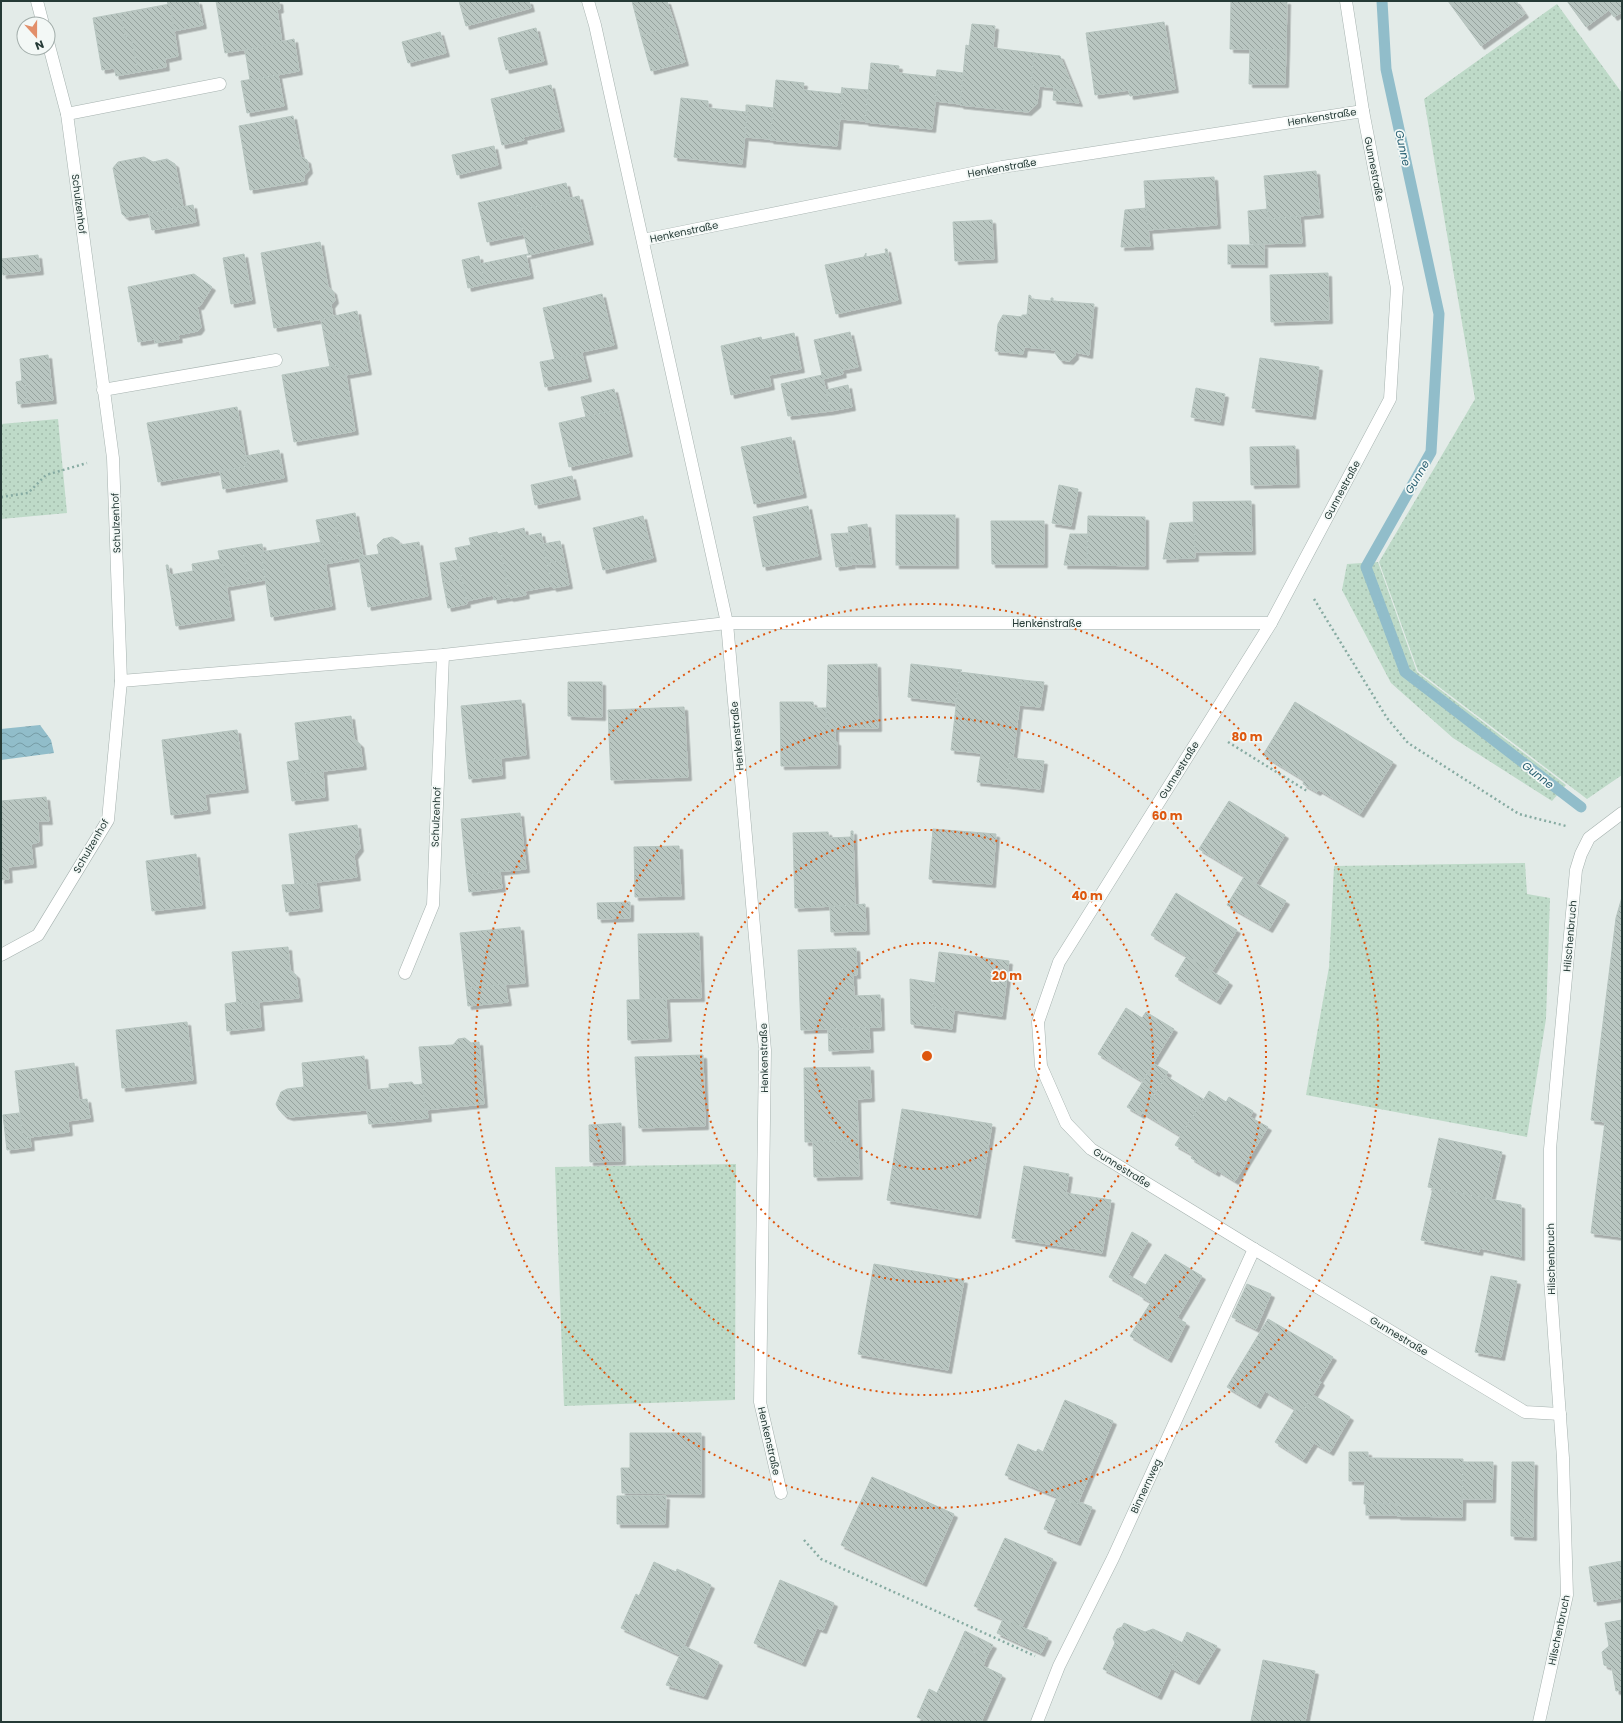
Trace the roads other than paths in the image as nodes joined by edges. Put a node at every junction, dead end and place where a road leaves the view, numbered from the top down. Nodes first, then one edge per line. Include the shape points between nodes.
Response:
1 (37, 1) edge
2 (588, 1) edge
3 (1346, 1) edge
4 (41, 16) edge
5 (52, 56) edge
6 (220, 84) dead end
7 (1362, 111) junction
8 (67, 114) junction
9 (643, 240) junction
10 (276, 360) dead end
11 (103, 390) junction
12 (1271, 622) junction
13 (727, 623) junction
14 (443, 655) junction
15 (121, 681) junction
16 (1622, 813) edge
17 (1, 955) edge
18 (406, 973) dead end
19 (1254, 1249) junction
20 (1560, 1414) junction
21 (781, 1493) dead end
22 (1037, 1722) edge
23 (1539, 1722) edge

1 - 4 street
2 - 9 street, Henkenstraße
3 - 7 street, Gunnestraße
5 - 8 street, Schulzenhof
6 - 8 street
7 - 9 street, Henkenstraße via 1002,167
7 - 12 street, Gunnestraße via 1397,288 1390,399
8 - 11 street, Schulzenhof
9 - 13 street, Henkenstraße
10 - 11 street
11 - 15 street, Schulzenhof via 113,458
12 - 13 street, Henkenstraße
12 - 19 street, Gunnestraße via 1059,962 1038,1022 1041,1066 1066,1123 1091,1149
13 - 14 street
13 - 21 street, Henkenstraße via 765,1050 760,1402
14 - 15 street
14 - 18 street, Schulzenhof via 433,905
15 - 17 street, Schulzenhof via 108,820 38,935
16 - 20 street, Hilschenbruch via 1589,838 1576,870 1550,1149 1550,1279
19 - 20 street, Gunnestraße via 1525,1412
19 - 22 street, Binnernweg via 1113,1558 1059,1666
20 - 23 street, Hilschenbruch via 1567,1595

